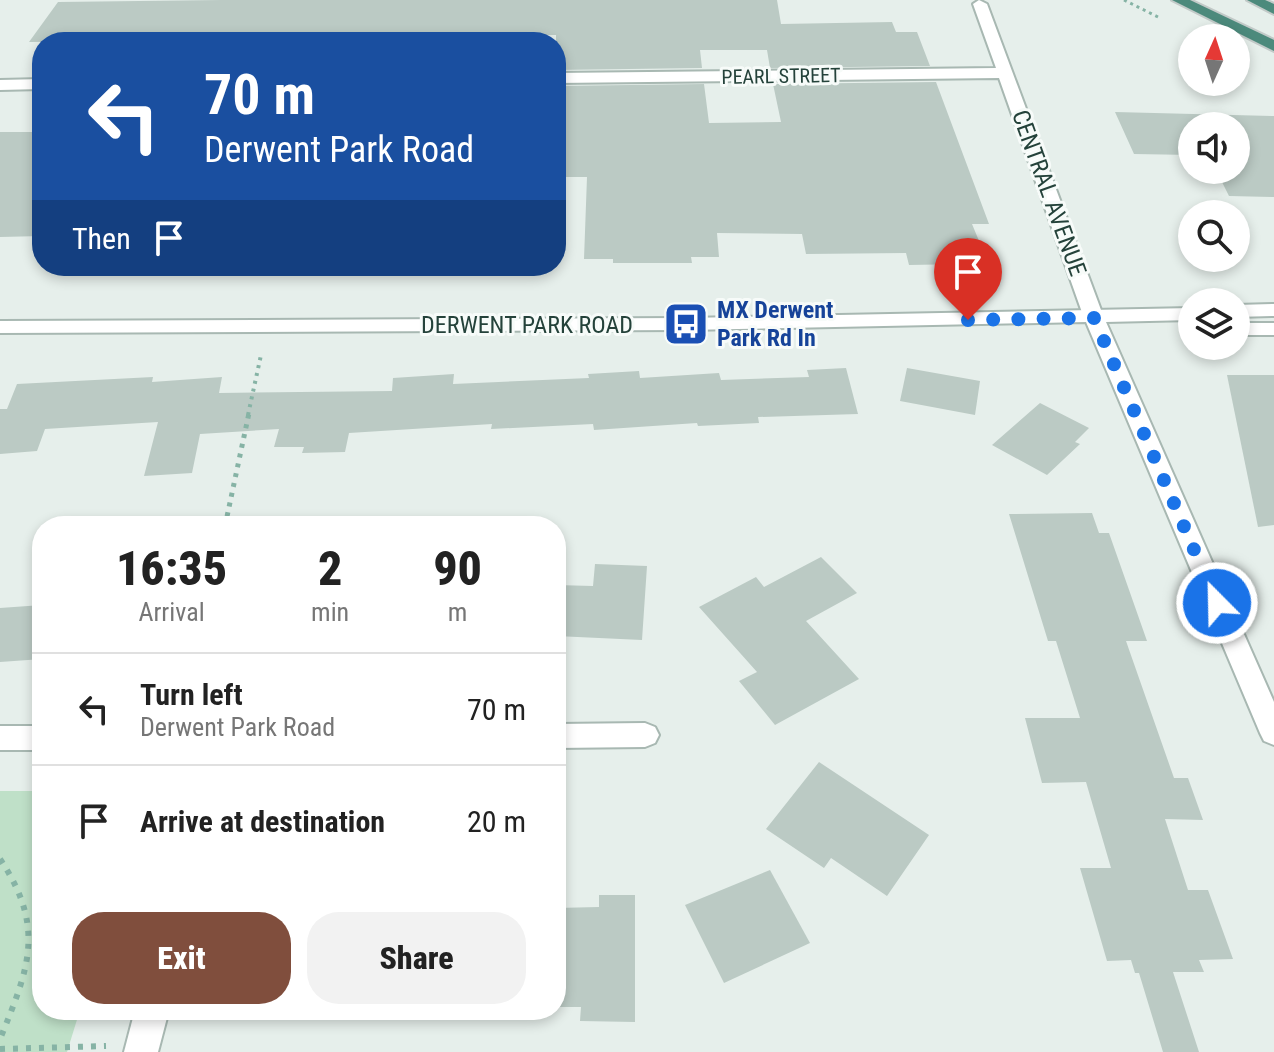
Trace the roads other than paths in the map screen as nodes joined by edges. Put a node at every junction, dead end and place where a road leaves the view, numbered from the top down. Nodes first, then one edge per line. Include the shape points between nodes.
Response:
1 (1179, 0) edge
2 (1254, 0) edge
3 (980, 4) dead end
4 (1274, 10) edge
5 (1274, 46) edge
6 (1006, 73) junction
7 (566, 78) edge
8 (32, 84) edge
9 (0, 85) edge
10 (1274, 310) edge
11 (1250, 311) edge
12 (1178, 315) edge
13 (1151, 317) junction
14 (1094, 318) junction
15 (1178, 321) edge
16 (0, 327) edge
17 (1250, 329) edge
18 (1274, 329) edge
19 (1274, 733) edge
20 (645, 735) dead end
21 (566, 736) edge
22 (0, 738) edge
23 (32, 738) edge
24 (149, 1020) edge
25 (142, 1049) edge

1 - 5 highway
2 - 4 highway
3 - 6 street, CENTRAL AVENUE
6 - 7 street, PEARL STREET
6 - 14 street, CENTRAL AVENUE
8 - 9 street
10 - 11 street
12 - 13 street, DERWENT PARK ROAD
13 - 14 street, DERWENT PARK ROAD
13 - 15 street, DERWENT PARK ROAD
14 - 16 street, DERWENT PARK ROAD
14 - 19 street, CENTRAL AVENUE
17 - 18 street
20 - 21 street
22 - 23 street
24 - 25 street

